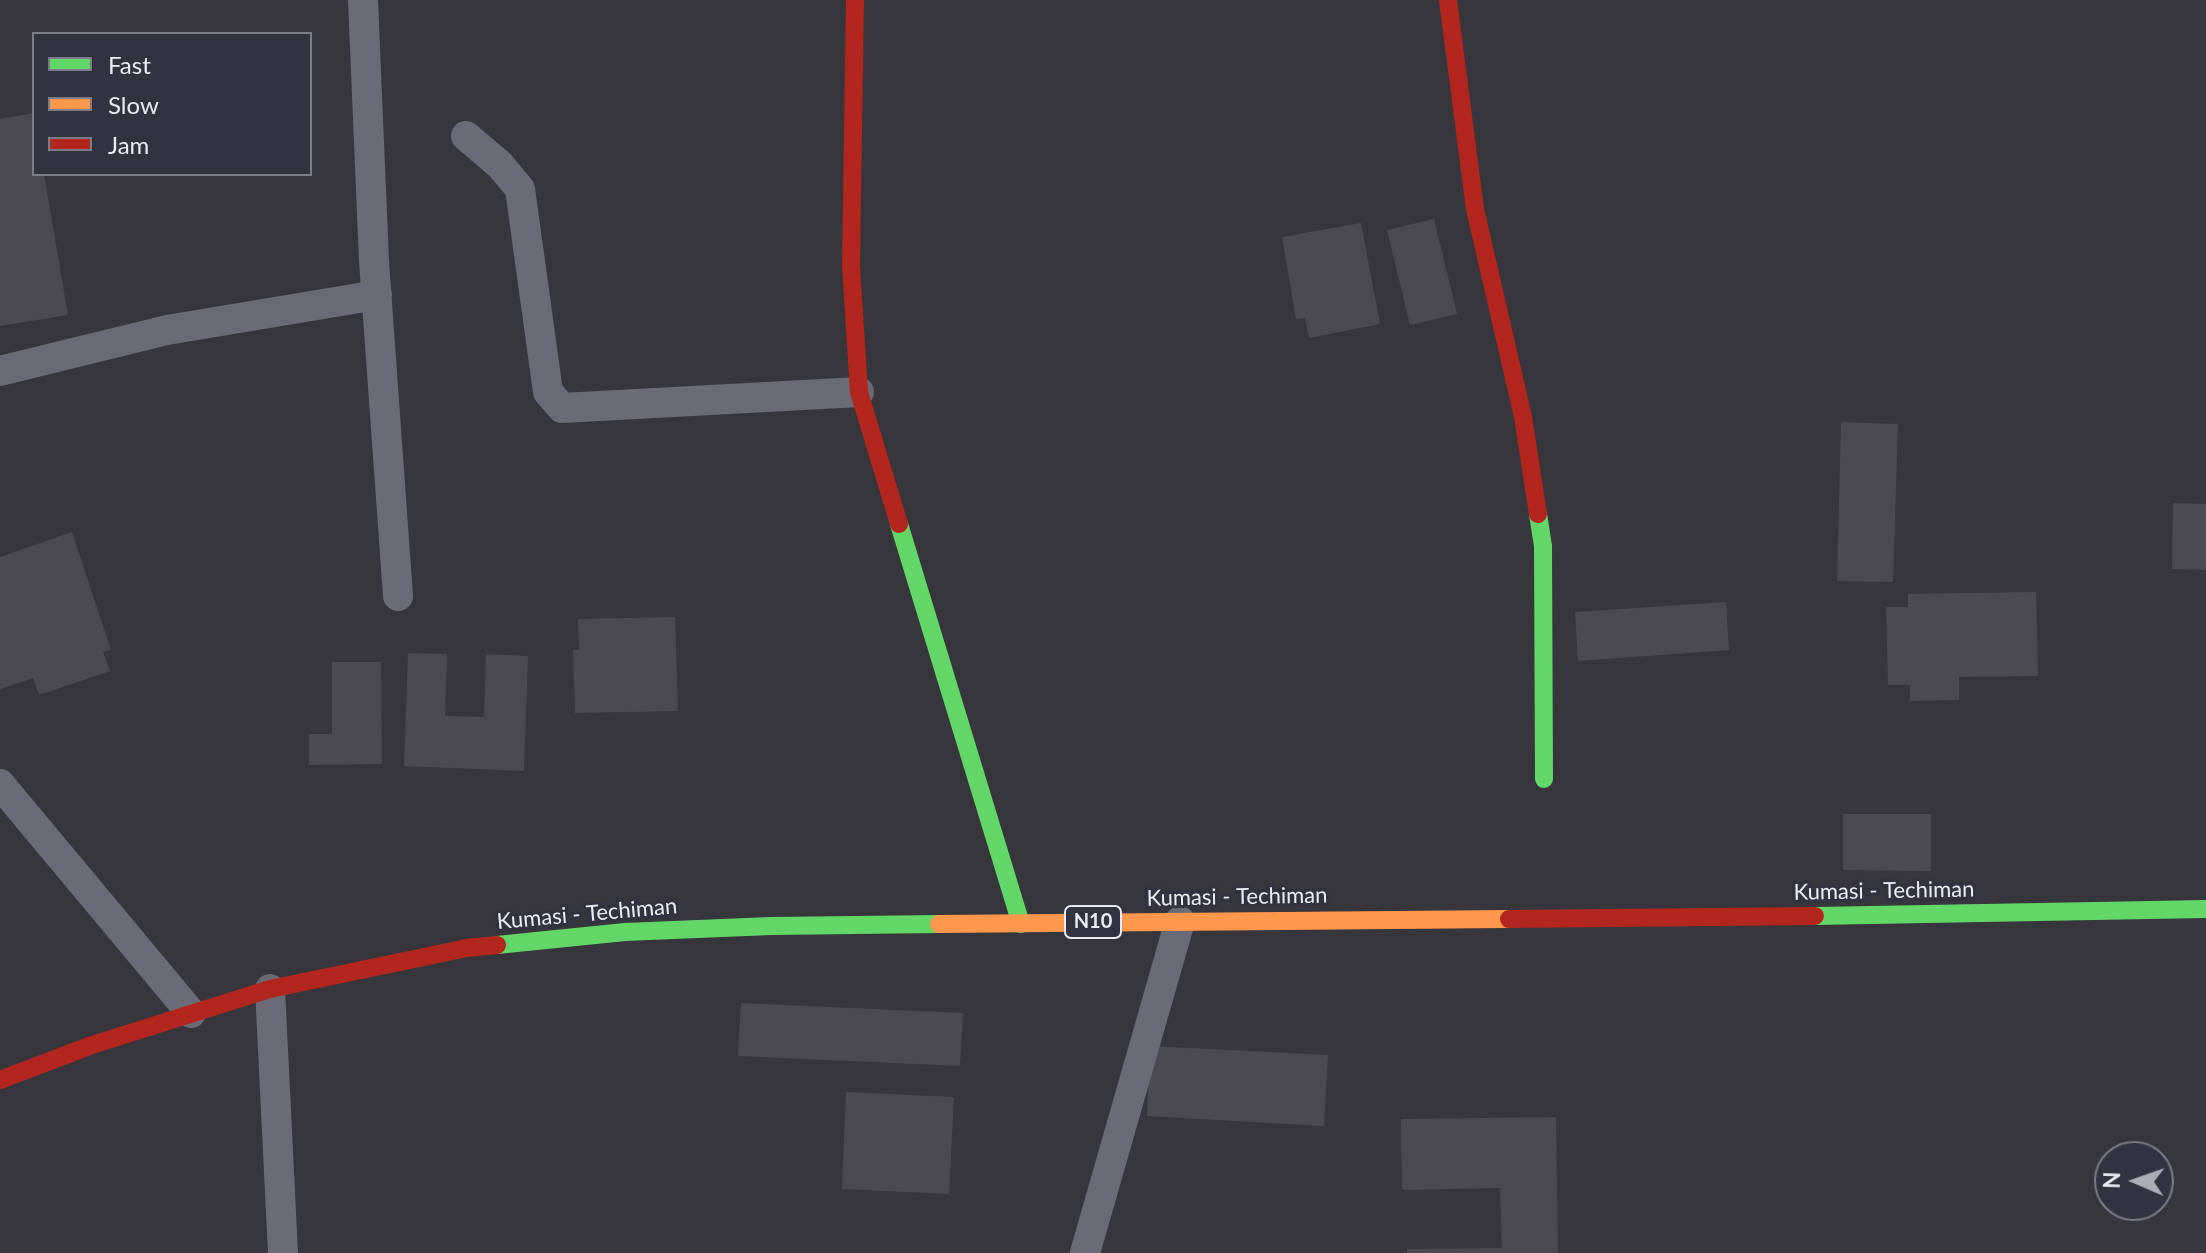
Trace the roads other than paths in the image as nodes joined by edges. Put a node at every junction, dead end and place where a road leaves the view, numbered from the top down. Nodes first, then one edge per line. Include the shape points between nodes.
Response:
1 (363, 0) edge
2 (855, 0) edge
3 (1448, 0) edge
4 (466, 136) dead end
5 (377, 295) junction
6 (0, 371) edge
7 (859, 392) junction
8 (398, 596) dead end
9 (1544, 779) dead end
10 (0, 784) edge
11 (2206, 909) edge
12 (1180, 921) junction
13 (1021, 924) junction
14 (270, 989) junction
15 (191, 1013) junction
16 (0, 1080) edge
17 (283, 1253) edge
18 (1085, 1253) edge

1 - 5 street
2 - 7 main road via 851,266
3 - 9 main road via 1475,209 1523,417 1543,546
4 - 7 street via 520,189 548,392 562,408
5 - 6 street via 167,330
5 - 8 street
7 - 13 main road
10 - 15 street
11 - 12 main road, Kumasi - Techiman / N10
12 - 13 main road, Kumasi - Techiman / N10
12 - 18 street
13 - 14 main road, Kumasi - Techiman / N10 via 625,932 467,948
14 - 15 main road, Kumasi - Techiman / N10
14 - 17 street
15 - 16 main road, Kumasi - Techiman / N10

